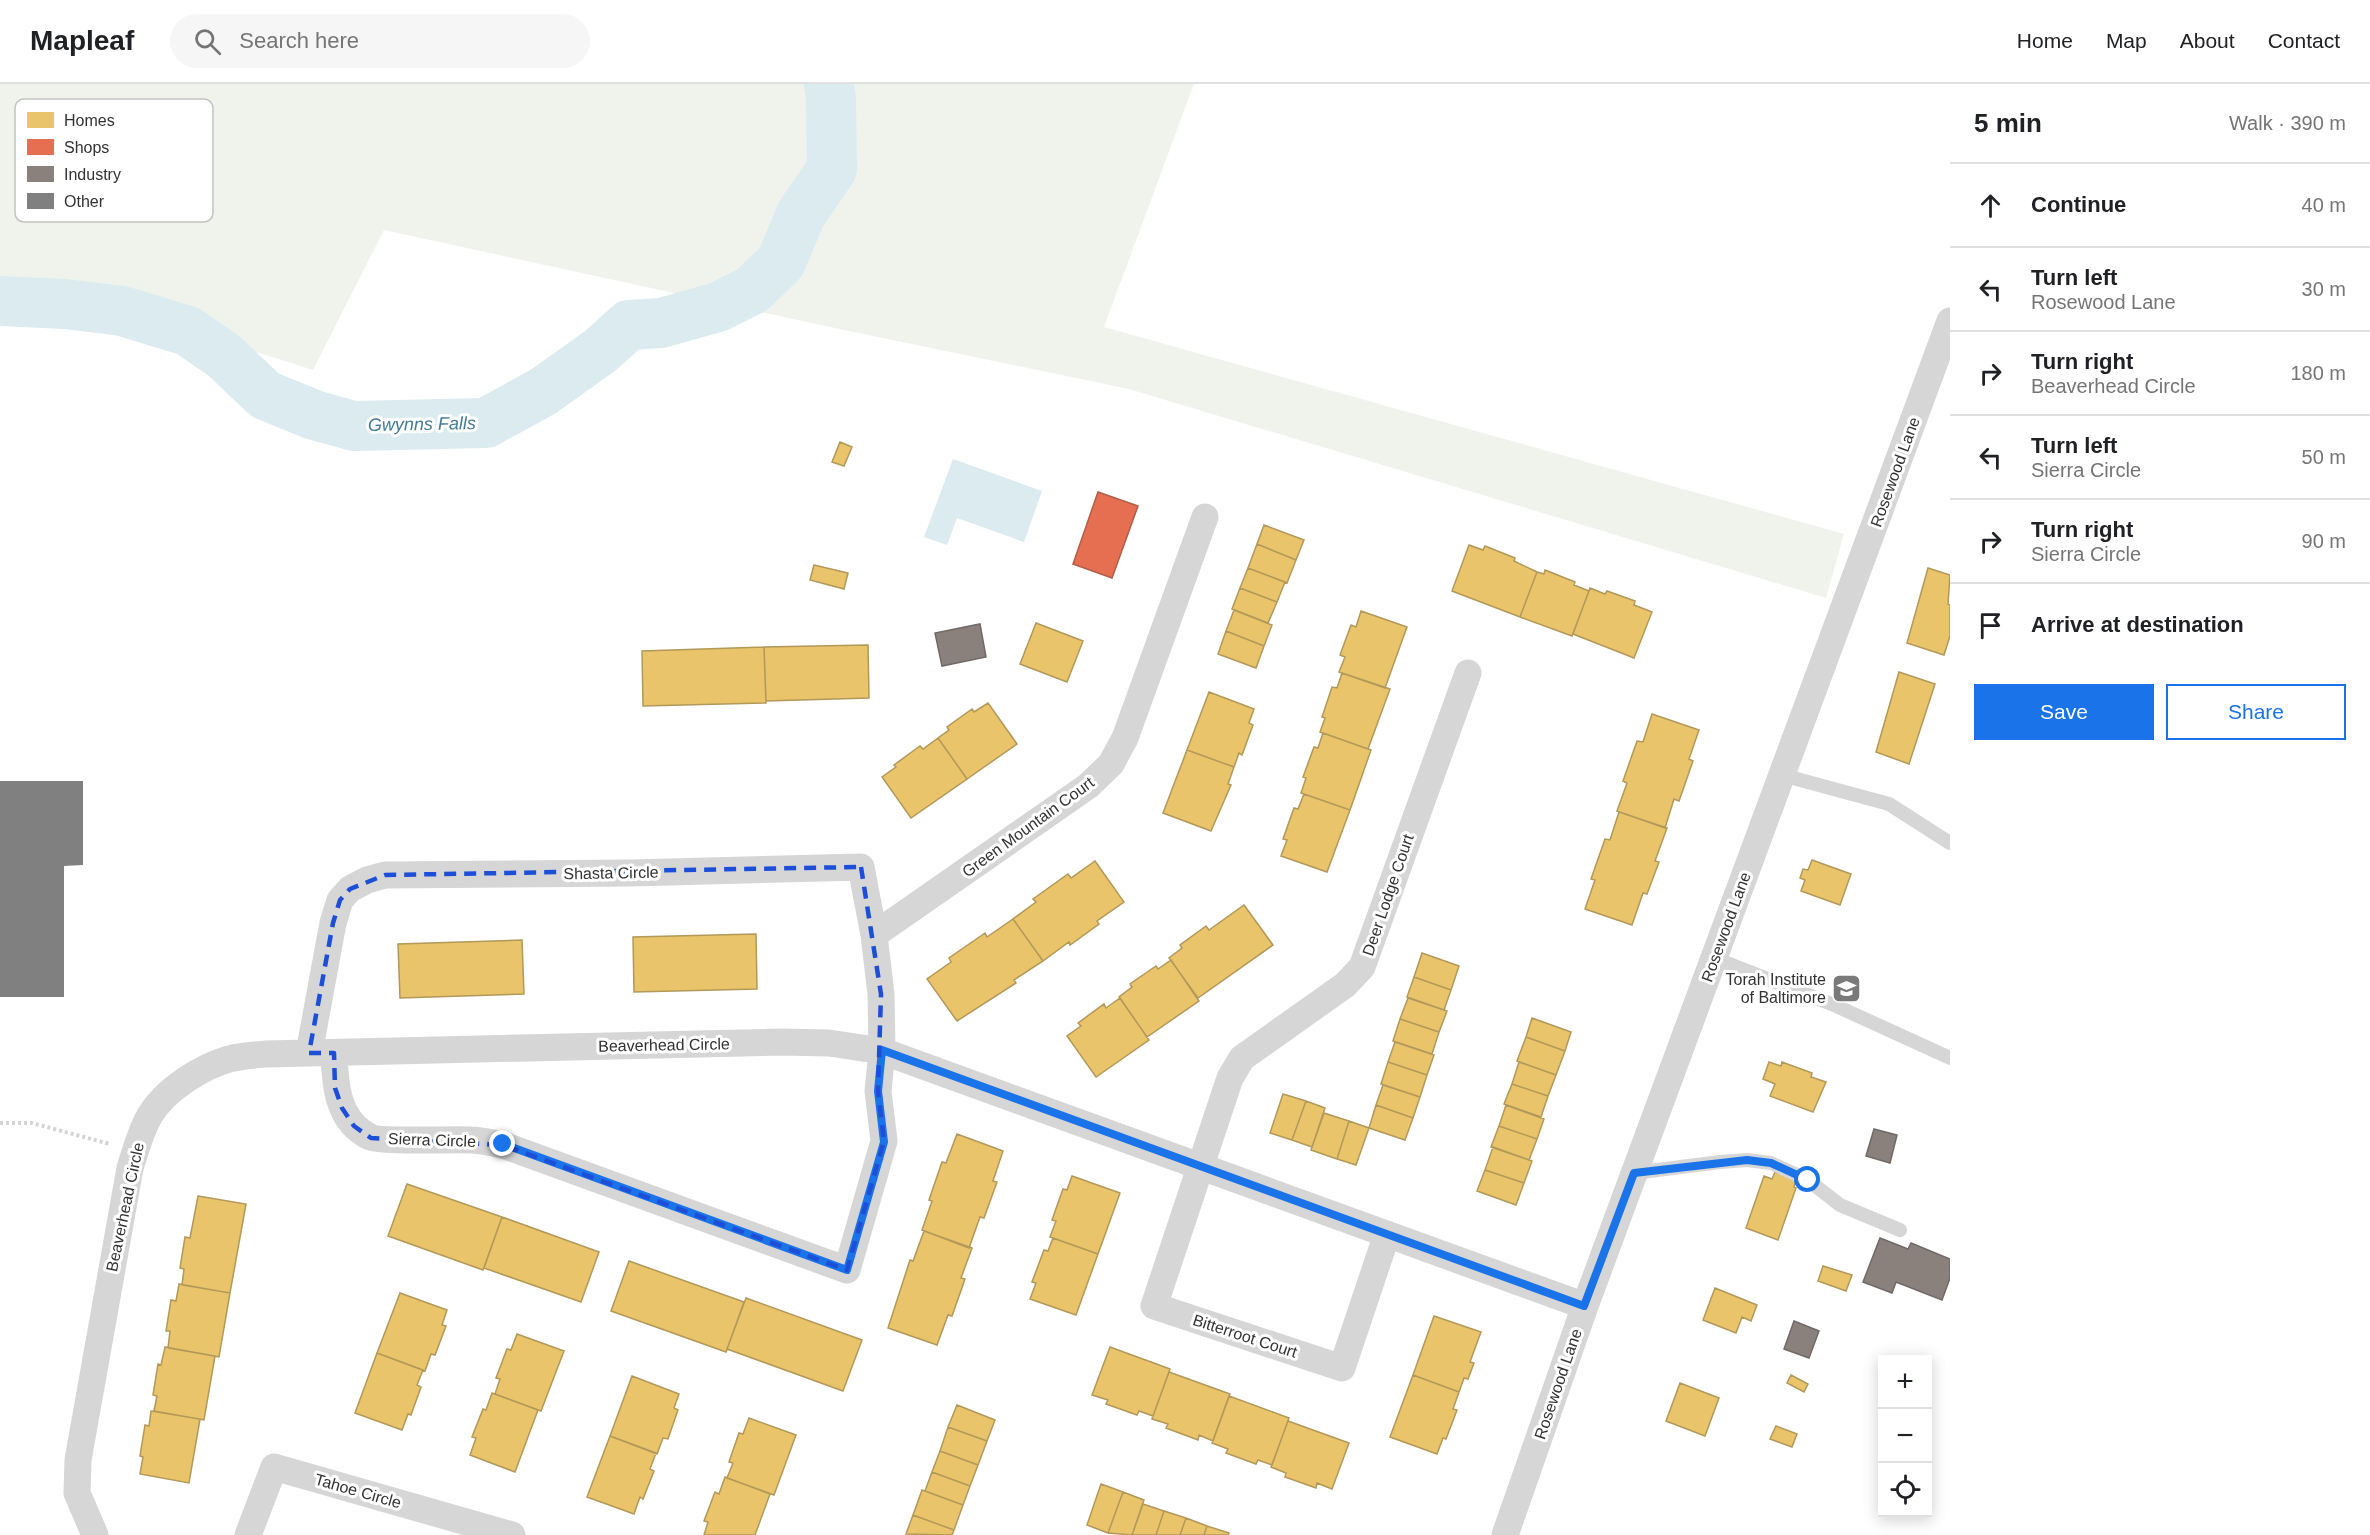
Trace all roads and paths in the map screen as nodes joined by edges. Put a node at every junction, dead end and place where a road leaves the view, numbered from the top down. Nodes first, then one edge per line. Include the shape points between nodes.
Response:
1 (1950, 321) edge
2 (1205, 517) dead end
3 (1468, 673) dead end
4 (1782, 775) junction
5 (1950, 843) edge
6 (873, 935) junction
7 (1714, 958) junction
8 (882, 1050) junction
9 (321, 1053) junction
10 (1950, 1058) edge
11 (0, 1123) edge
12 (135, 1151) junction
13 (1202, 1167) junction
14 (1634, 1173) junction
15 (1900, 1230) dead end
16 (1387, 1234) junction
17 (1584, 1306) junction
18 (95, 1535) edge
19 (248, 1535) edge
20 (512, 1535) edge
21 (1505, 1535) edge

1 - 4 street, Rosewood Lane
2 - 6 street, Green Mountain Court via 1125,738 1111,764 1088,786
3 - 13 street, Deer Lodge Court via 1362,967 1345,985 1242,1058 1230,1078
4 - 5 lane via 1890,804
4 - 7 street, Rosewood Lane
6 - 8 street, Shasta Circle via 881,994
6 - 9 street, Shasta Circle via 861,867 386,875 350,889 340,900 333,923
7 - 10 lane via 1834,1005
7 - 14 street, Rosewood Lane
8 - 9 street, Beaverhead Circle via 782,1042
8 - 9 street, Sierra Circle via 878,1091 884,1142 847,1270 503,1144 371,1138 354,1126 342,1108
8 - 13 street, Beaverhead Circle
9 - 12 street, Beaverhead Circle via 229,1059 197,1071 151,1113
11 - 12 path via 32,1123
12 - 18 street, Beaverhead Circle via 78,1460 77,1492
13 - 16 street, Beaverhead Circle
13 - 16 street, Bitterroot Court via 1154,1306 1342,1368
14 - 15 lane via 1747,1160 1771,1163 1808,1180 1840,1205
14 - 17 street, Rosewood Lane
16 - 17 street, Beaverhead Circle
17 - 21 street, Rosewood Lane
19 - 20 street, Tahoe Circle via 274,1467

